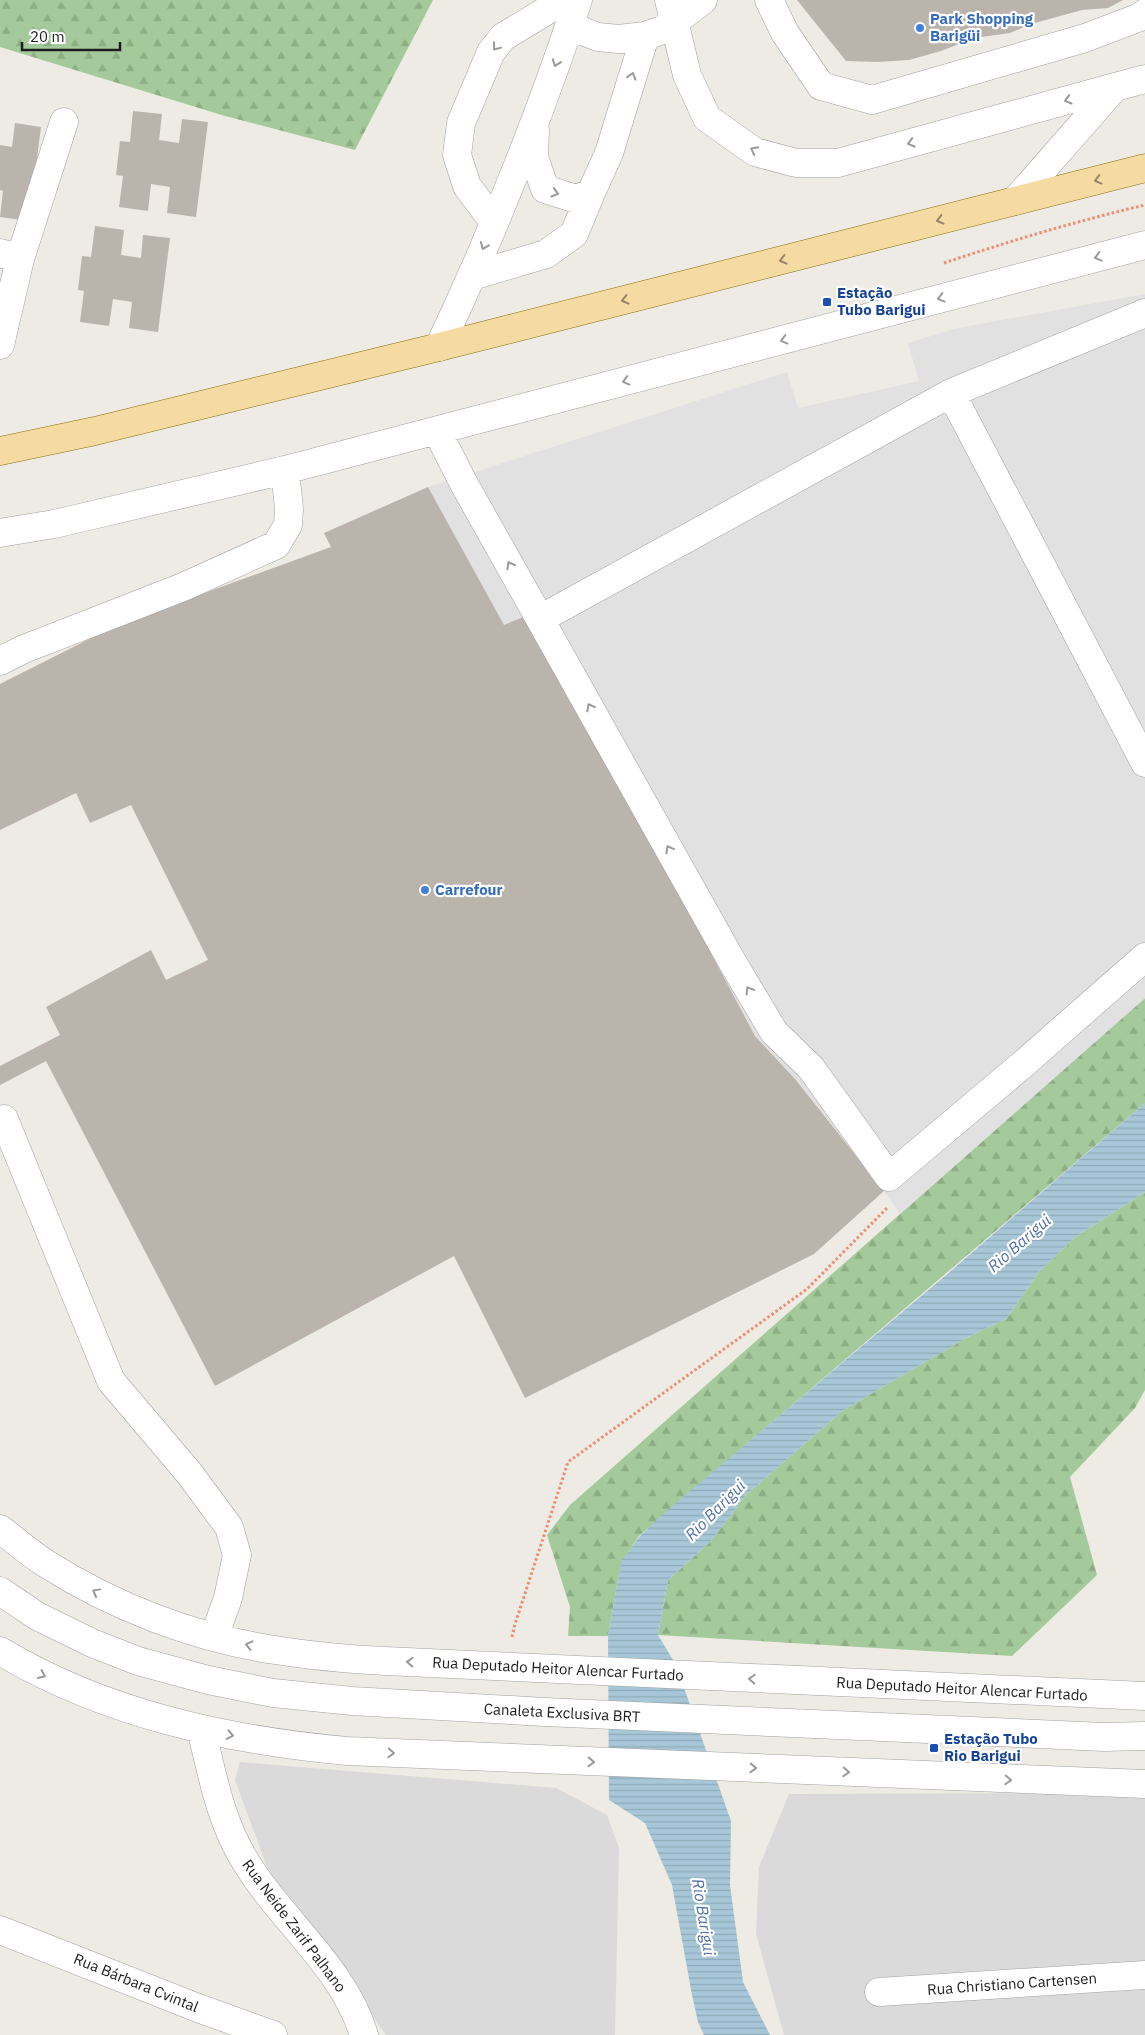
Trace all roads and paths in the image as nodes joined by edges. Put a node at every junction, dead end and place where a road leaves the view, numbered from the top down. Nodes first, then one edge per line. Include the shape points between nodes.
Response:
1 (578, 0) edge
2 (703, 0) edge
3 (768, 0) edge
4 (671, 11) edge
5 (567, 13) edge
6 (1145, 13) edge
7 (644, 36) junction
8 (1145, 79) edge
9 (1115, 87) junction
10 (536, 119) junction
11 (64, 122) dead end
12 (1145, 168) edge
13 (592, 193) junction
14 (1015, 201) junction
15 (1145, 205) edge
16 (494, 222) junction
17 (1145, 245) edge
18 (10, 256) edge
19 (939, 265) dead end
20 (472, 276) junction
21 (1145, 313) edge
22 (0, 345) edge
23 (439, 347) junction
24 (951, 393) junction
25 (437, 431) junction
26 (0, 451) edge
27 (285, 470) junction
28 (0, 533) edge
29 (540, 619) junction
30 (0, 662) edge
31 (1145, 763) edge
32 (1145, 957) edge
33 (4, 1119) dead end
34 (889, 1177) junction
35 (0, 1529) edge
36 (0, 1591) edge
37 (214, 1637) junction
38 (0, 1651) edge
39 (506, 1667) junction
40 (1145, 1696) edge
41 (201, 1729) junction
42 (1145, 1736) edge
43 (1145, 1784) edge
44 (0, 1930) edge
45 (1145, 1975) edge
46 (879, 1992) dead end
47 (273, 2035) edge
48 (364, 2035) edge

1 - 5 street
2 - 4 street
3 - 6 street via 821,86 872,100 1085,38
4 - 7 street via 665,29
9 -> 4 street via 838,164 796,164 755,152 707,118 687,75
5 - 7 street via 598,37
5 -> 10 street
5 -> 16 street via 503,37 491,52 461,123 457,155 467,186
13 -> 7 street via 609,153
8 - 9 street
9 - 14 street
10 -> 13 street via 534,157 545,190 576,199
10 - 16 street
11 - 18 street
12 -> 14 main road
13 - 20 street via 574,234 546,254
14 -> 23 main road
15 - 19 path via 1039,233
16 -> 20 street
17 -> 25 street
18 - 22 street
20 - 23 street
21 - 24 street
23 - 26 main road
24 - 29 street
24 - 31 street
25 - 27 street
29 -> 25 street
27 - 28 street via 63,522
27 - 30 street via 288,525 276,545
34 -> 29 street via 811,1068 774,1032
32 - 34 street
33 - 37 street via 111,1381 229,1527 237,1555 228,1598
34 - 39 path via 892,1203 807,1289 568,1462 515,1624
37 -> 35 street, Rua Deputado Heitor Alencar Furtado via 159,1620 104,1596 44,1563
36 - 42 street, Canaleta Exclusiva BRT via 37,1616 138,1661 273,1693 545,1712 1104,1737
39 -> 37 street, Rua Deputado Heitor Alencar Furtado via 329,1657 274,1650
38 -> 41 street via 78,1691
40 -> 39 street, Rua Deputado Heitor Alencar Furtado
41 -> 43 street via 347,1751
41 - 48 street, Rua Neide Zarif Palhano via 229,1830 244,1859 263,1888 334,1976 350,2001
44 - 47 street, Rua Bárbara Cvintal
45 - 46 street, Rua Christiano Cartensen

